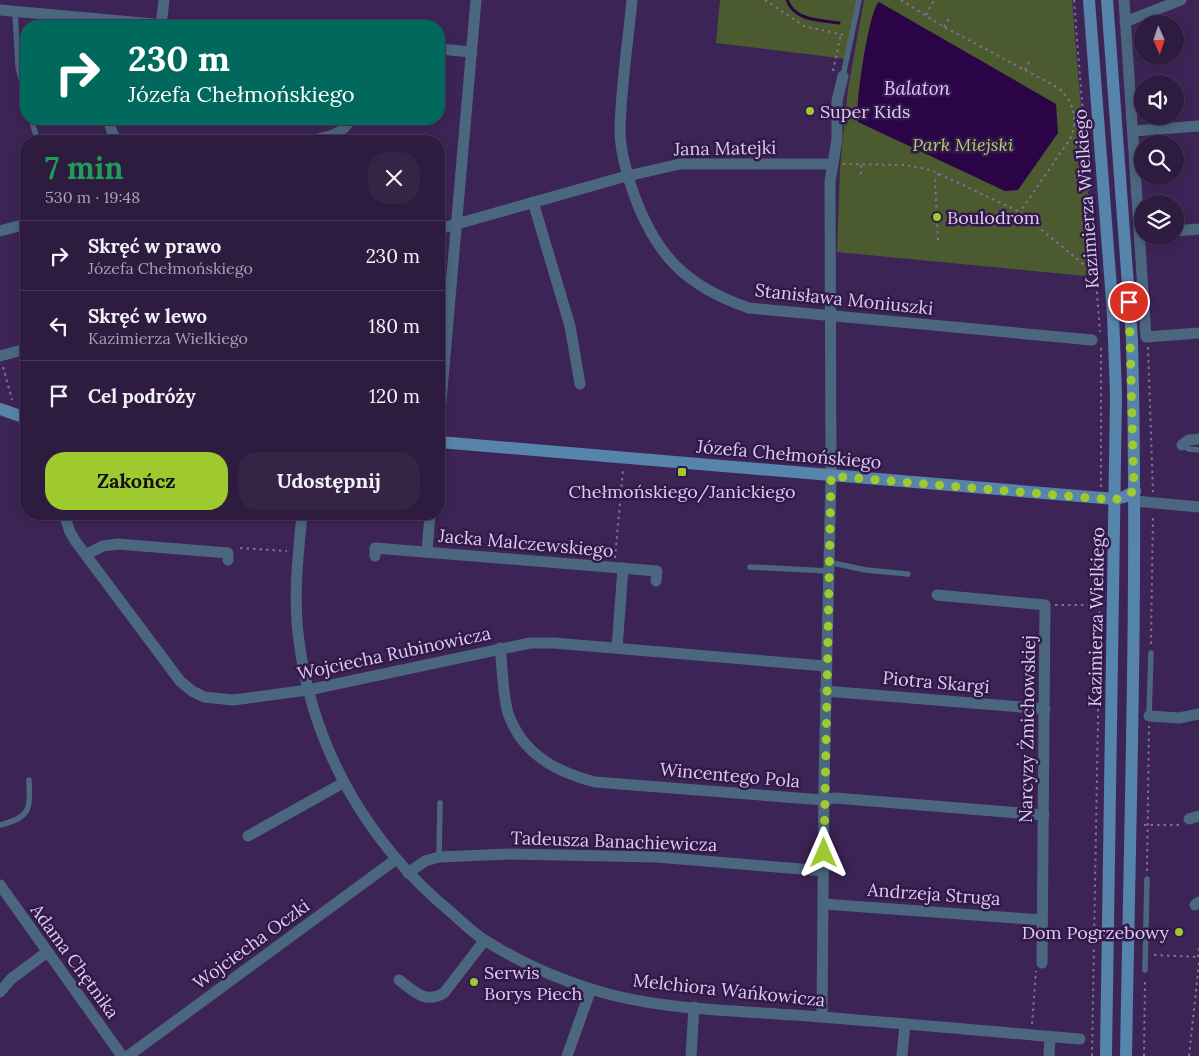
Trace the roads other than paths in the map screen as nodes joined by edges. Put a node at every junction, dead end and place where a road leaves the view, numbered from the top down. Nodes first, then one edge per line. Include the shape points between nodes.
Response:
1 (164, 0) edge
2 (476, 0) edge
3 (632, 0) edge
4 (859, 0) edge
5 (1089, 0) edge
6 (1107, 0) edge
7 (1124, 0) edge
8 (1181, 0) edge
9 (0, 10) edge
10 (15, 11) junction
11 (76, 20) edge
12 (162, 20) edge
13 (1125, 22) junction
14 (445, 50) edge
15 (472, 52) junction
16 (20, 74) edge
17 (838, 74) joint
18 (348, 125) edge
19 (1199, 126) edge
20 (1133, 131) junction
21 (330, 135) edge
22 (833, 164) junction
23 (628, 176) junction
24 (1138, 195) edge
25 (533, 202) junction
26 (456, 224) junction
27 (20, 226) edge
28 (445, 227) edge
29 (1199, 229) edge
30 (1184, 230) edge
31 (0, 231) edge
32 (1142, 245) edge
33 (830, 317) junction
34 (1199, 334) edge
35 (445, 340) edge
36 (1092, 340) dead end
37 (20, 351) edge
38 (1, 359) edge
39 (580, 384) dead end
40 (4, 408) edge
41 (20, 415) edge
42 (1199, 439) edge
43 (445, 443) edge
44 (1182, 445) joint
45 (1199, 450) edge
46 (831, 476) junction
47 (1135, 496) junction
48 (1115, 500) junction
49 (1199, 506) edge
50 (66, 520) edge
51 (302, 520) edge
52 (430, 520) edge
53 (427, 552) junction
54 (87, 554) junction
55 (375, 556) dead end
56 (228, 560) dead end
57 (619, 565) junction
58 (828, 566) junction
59 (750, 567) dead end
60 (908, 574) dead end
61 (656, 581) dead end
62 (936, 595) dead end
63 (1113, 638) junction
64 (1133, 639) junction
65 (500, 648) junction
66 (617, 648) junction
67 (1151, 653) road end
68 (825, 666) junction
69 (308, 690) junction
70 (825, 691) junction
71 (1045, 709) junction
72 (1199, 714) edge
73 (1149, 716) joint
74 (29, 780) dead end
75 (343, 782) junction
76 (823, 800) junction
77 (440, 803) dead end
78 (1044, 815) junction
79 (0, 825) edge
80 (248, 836) dead end
81 (439, 857) junction
82 (395, 860) junction
83 (824, 871) junction
84 (408, 873) junction
85 (1147, 879) road end
86 (0, 885) edge
87 (824, 904) junction
88 (1042, 920) junction
89 (484, 941) junction
90 (47, 952) junction
91 (1039, 965) road end
92 (1145, 970) road end
93 (399, 980) dead end
94 (591, 989) junction
95 (0, 992) edge
96 (694, 1007) junction
97 (822, 1017) junction
98 (905, 1024) junction
99 (1050, 1036) junction
100 (1080, 1039) dead end
101 (122, 1056) edge
102 (128, 1056) edge
103 (567, 1056) edge
104 (690, 1056) edge
105 (902, 1056) edge
106 (1049, 1056) edge
107 (1106, 1056) edge
108 (1126, 1056) edge

1 - 12 street
2 - 15 street
3 - 23 street, Stanisława Moniuszki via 620,130
4 - 17 lane
5 - 48 main road, Kazimierza Wielkiego via 1113,314
6 - 47 main road, Kazimierza Wielkiego via 1132,340
7 - 13 street
8 - 13 street
9 - 10 street
10 - 11 street
10 - 16 lane
13 - 20 street
14 - 15 street
15 - 26 street
17 - 22 street via 837,139
18 - 21 street
19 - 20 street
20 - 24 street
22 - 23 street, Jana Matejki via 680,164
22 - 33 street via 830,182
23 - 25 street, Jana Matejki
23 - 33 street, Stanisława Moniuszki via 642,218 661,251 700,287 749,308
25 - 26 street, Jana Matejki
25 - 39 street via 570,326
26 - 28 street, Jana Matejki
26 - 35 street
27 - 31 street
29 - 30 street
32 - 34 street via 1146,337
33 - 36 street, Stanisława Moniuszki
33 - 46 street
37 - 38 street
40 - 41 main road
42 - 44 street
43 - 46 main road, Józefa Chełmońskiego
44 - 45 lane
46 - 48 main road, Józefa Chełmońskiego
46 - 58 street
47 - 48 main road
47 - 49 street
47 - 64 main road, Kazimierza Wielkiego
48 - 63 main road, Kazimierza Wielkiego
50 - 54 street, Wojciecha Rubinowicza via 70,532
51 - 69 street, Melchiora Wańkowicza via 296,596
52 - 53 street, Jacka Malczewskiego
53 - 55 street, Jacka Malczewskiego via 375,548
53 - 57 street, Jacka Malczewskiego
54 - 56 street via 103,546 118,544 228,554
54 - 69 street, Wojciecha Rubinowicza via 135,623 180,681 192,691 216,700 234,700
57 - 61 street, Jacka Malczewskiego via 657,571
57 - 66 street, Jacka Malczewskiego
58 - 59 lane
58 - 60 lane
58 - 68 street
62 - 71 street, Narcyzy Żmichowskiej via 1045,605
63 - 64 main road
63 - 107 main road, Kazimierza Wielkiego
64 - 108 main road, Kazimierza Wielkiego
65 - 66 street, Wojciecha Rubinowicza via 554,642
65 - 69 street, Wojciecha Rubinowicza
65 - 76 street, Wincentego Pola via 508,713 519,736 535,755 569,776 595,782
66 - 68 street, Wojciecha Rubinowicza
67 - 73 lane
68 - 70 street
69 - 75 street, Melchiora Wańkowicza
70 - 71 street, Piotra Skargi
70 - 76 street
71 - 78 street, Narcyzy Żmichowskiej
72 - 73 street via 1179,718
74 - 79 lane via 28,811 17,821
75 - 80 street
75 - 82 street, Melchiora Wańkowicza
76 - 78 street, Wincentego Pola via 835,798
76 - 83 street
77 - 81 lane
78 - 88 street, Narcyzy Żmichowskiej
81 - 83 street, Tadeusza Banachiewicza via 592,854
81 - 84 street, Tadeusza Banachiewicza via 426,860
82 - 84 street, Melchiora Wańkowicza
82 - 102 street, Wojciecha Oczki
83 - 87 street
84 - 89 street, Melchiora Wańkowicza via 424,891
85 - 92 lane
86 - 90 street, Adama Chętnika
87 - 88 street, Andrzeja Struga
87 - 97 street
88 - 91 street, Narcyzy Żmichowskiej
89 - 93 street via 444,993 435,998 422,998
89 - 94 street, Melchiora Wańkowicza
90 - 95 street via 11,979
90 - 101 street, Adama Chętnika
94 - 96 street, Melchiora Wańkowicza via 627,998
94 - 103 street
96 - 97 street, Melchiora Wańkowicza
96 - 104 street
97 - 98 street, Melchiora Wańkowicza
98 - 99 street, Melchiora Wańkowicza
98 - 105 street
99 - 100 street, Melchiora Wańkowicza
99 - 106 street

